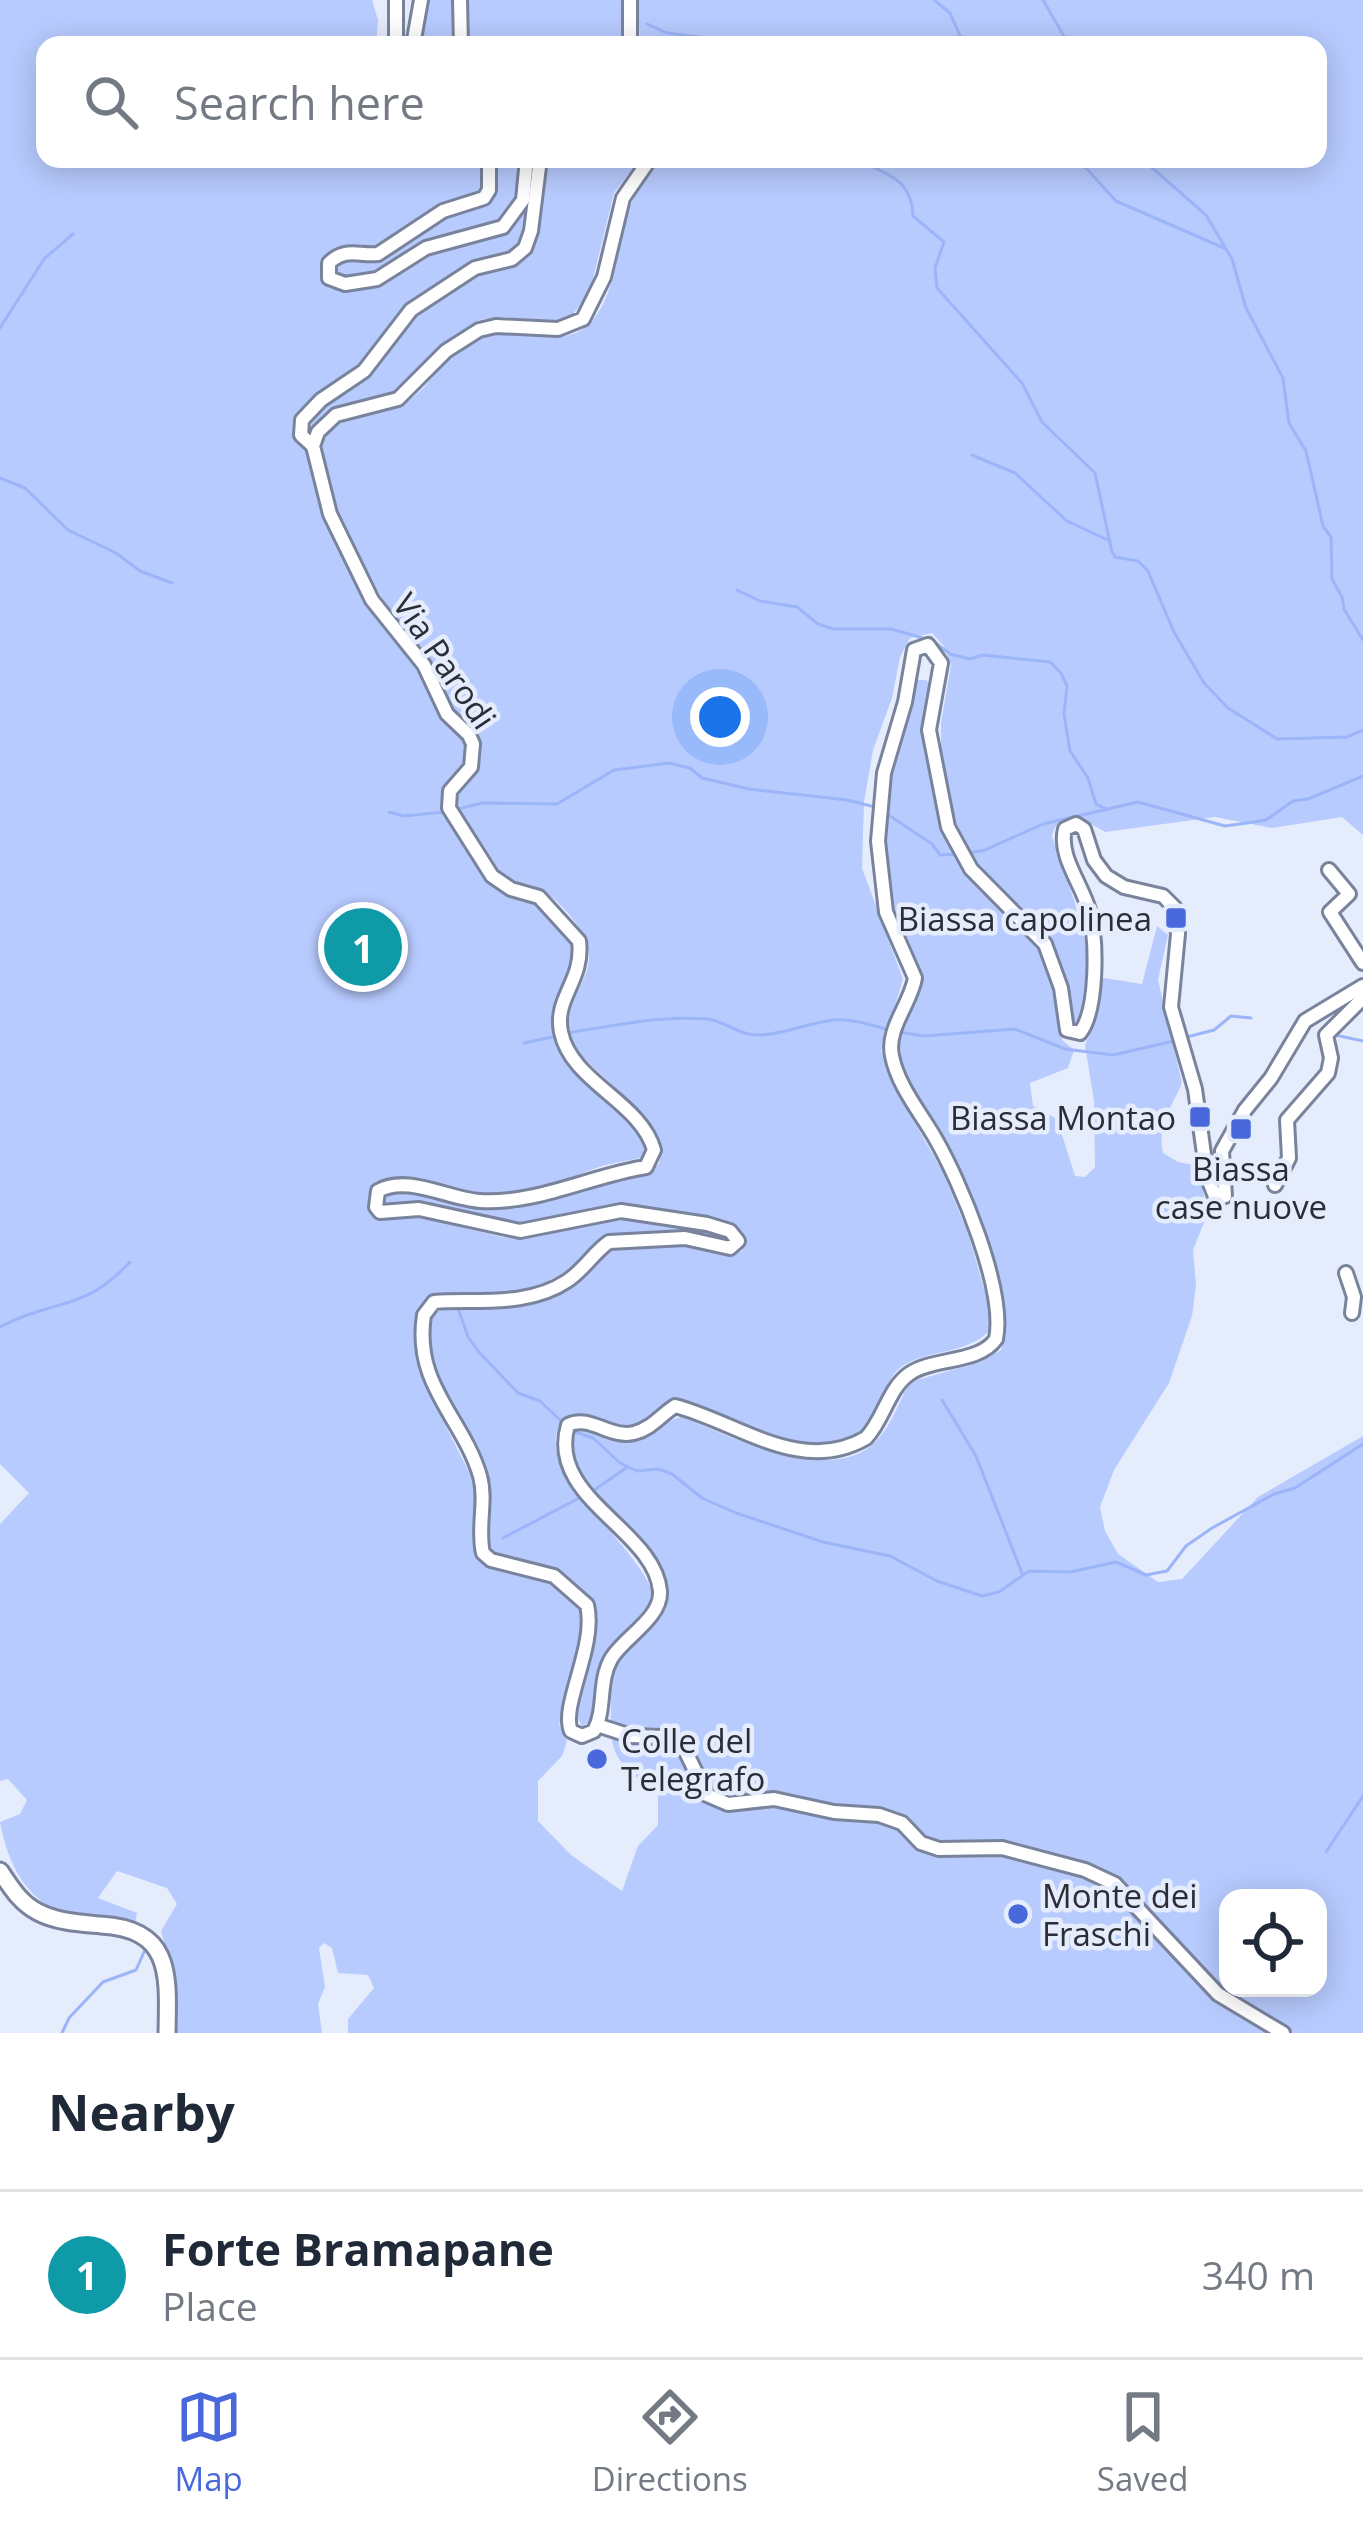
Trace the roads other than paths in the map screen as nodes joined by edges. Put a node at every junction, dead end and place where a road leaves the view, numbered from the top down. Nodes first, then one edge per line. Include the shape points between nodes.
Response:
1 (396, 0) edge
2 (421, 0) edge
3 (460, 0) edge
4 (630, 0) edge
5 (396, 36) edge
6 (415, 36) edge
7 (461, 36) edge
8 (630, 36) edge
9 (489, 168) edge
10 (526, 168) edge
11 (538, 168) edge
12 (644, 168) edge
13 (313, 446) junction
14 (1329, 870) dead end
15 (1363, 963) edge
16 (1363, 986) edge
17 (1363, 998) edge
18 (1275, 1185) dead end
19 (1346, 1273) dead end
20 (1352, 1313) dead end
21 (598, 1725) junction
22 (0, 1871) edge
23 (166, 2033) edge
24 (1283, 2033) edge

1 - 5 street
2 - 6 street
3 - 7 street
4 - 8 street
9 - 10 street via 484,198 442,211 378,254 337,256 329,278 377,279 426,248 503,226 523,200
11 - 13 street via 525,248 475,268 411,310 364,370 302,420
12 - 13 street via 623,198 604,278 583,319 558,328 479,330 446,350 398,399 336,415
13 - 21 street, Via Parodi via 330,514 372,600 424,665 447,714 470,735 472,767 450,791 449,808 492,876 539,897 579,941 578,975 560,1010 562,1039 655,1150 646,1167 539,1197 469,1200 395,1185 378,1191 376,1208 520,1231 621,1211 706,1224 738,1241 730,1248 685,1238 609,1242 544,1292 434,1302 424,1315 436,1394 479,1474 484,1552 554,1576 587,1605 587,1654 569,1728 578,1736
14 - 15 street via 1348,894 1330,911
16 - 21 street via 1300,1027 1226,1142 1226,1196 1216,1199 1171,1007 1174,908 1162,896 1114,883 1094,860 1084,829 1065,829 1093,938 1089,1015 1080,1033 1067,1030 1045,944 954,844 929,730 941,663 928,645 914,650 879,799 882,893 915,982 891,1051 976,1230 996,1305 996,1339 904,1377 866,1438 826,1450 769,1443 678,1406 634,1433 568,1424 580,1487 650,1565 660,1590 654,1611 612,1658
17 - 18 street via 1326,1035 1328,1073 1287,1120 1289,1158
19 - 20 street
21 - 24 street via 684,1748 707,1795 728,1804 774,1799 879,1815 938,1849 1002,1848 1100,1877 1218,1994
22 - 23 main road via 38,1912 123,1926 151,1942 167,1973

